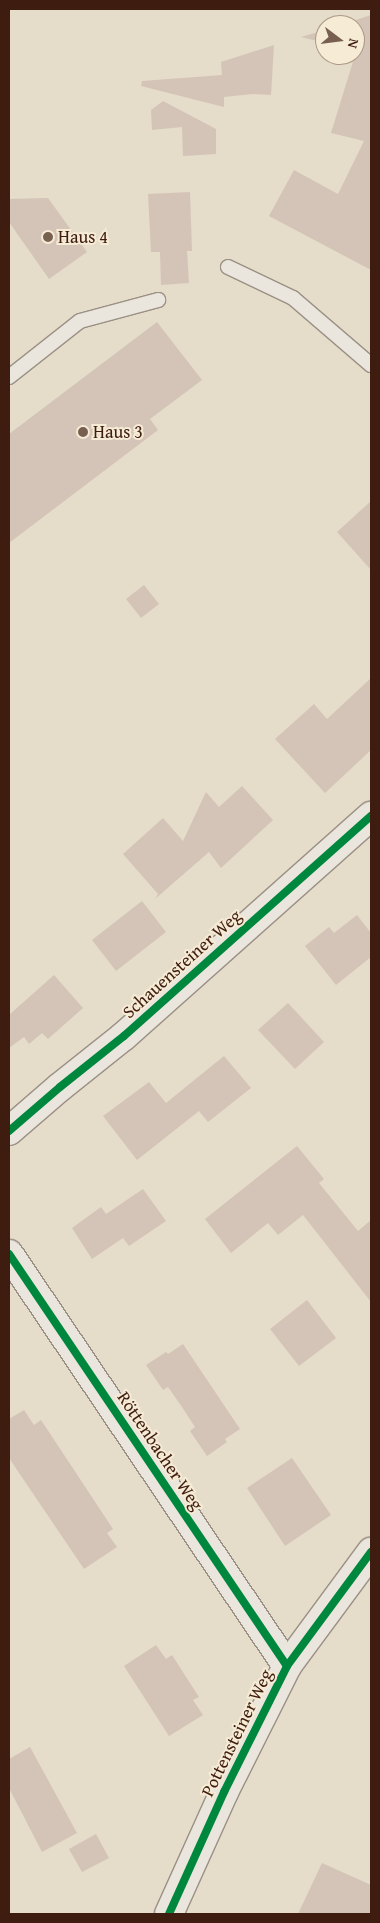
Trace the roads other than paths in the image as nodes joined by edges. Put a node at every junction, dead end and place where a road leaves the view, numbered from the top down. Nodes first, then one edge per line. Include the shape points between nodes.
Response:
1 (228, 267) dead end
2 (158, 300) dead end
3 (371, 365) edge
4 (9, 377) edge
5 (371, 816) edge
6 (9, 1131) edge
7 (9, 1254) edge
8 (371, 1552) edge
9 (287, 1666) junction
10 (169, 1914) edge

1 - 3 lane via 293,298
2 - 4 lane via 80,321
5 - 6 street, Schauensteiner Weg via 124,1036
7 - 9 street, Röttenbacher Weg
8 - 9 street, Pottensteiner Weg
9 - 10 street, Pottensteiner Weg via 224,1792

